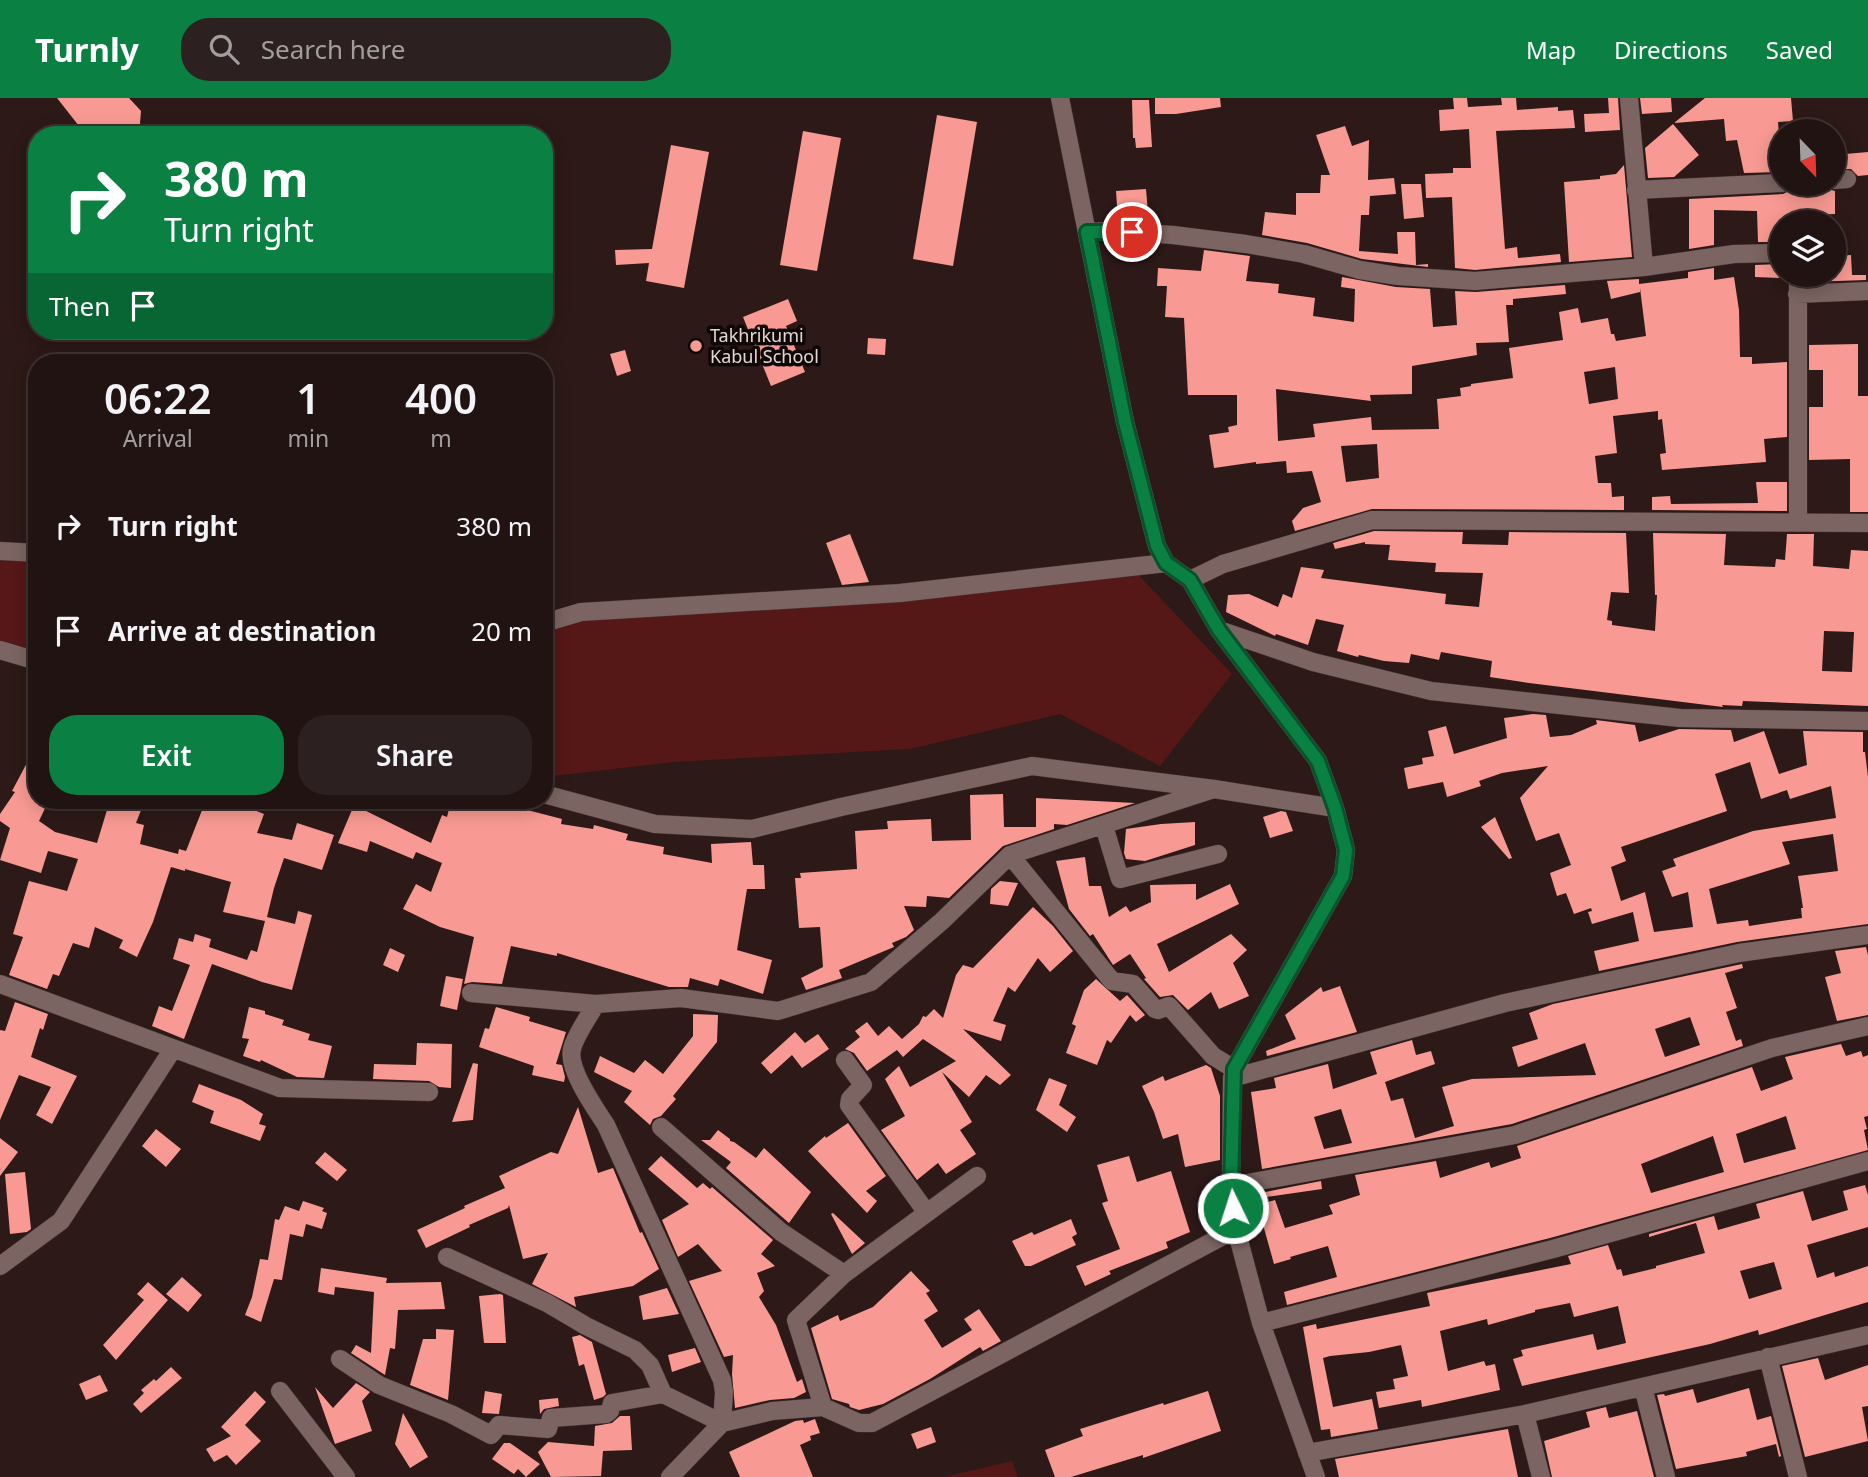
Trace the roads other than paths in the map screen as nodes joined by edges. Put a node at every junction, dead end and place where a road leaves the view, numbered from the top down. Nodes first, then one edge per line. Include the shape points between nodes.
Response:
1 (1060, 98) edge
2 (1629, 98) edge
3 (1769, 184) edge
4 (1636, 190) junction
5 (1087, 232) junction
6 (1769, 253) edge
7 (1644, 267) junction
8 (1797, 287) edge
9 (1868, 291) edge
10 (1797, 294) junction
11 (1798, 523) junction
12 (1868, 523) edge
13 (0, 551) edge
14 (28, 553) edge
15 (1166, 563) junction
16 (1190, 580) junction
17 (553, 620) edge
18 (1219, 630) junction
19 (0, 650) edge
20 (28, 658) edge
21 (1868, 721) edge
22 (1214, 789) junction
23 (553, 796) edge
24 (1335, 808) junction
25 (1104, 826) junction
26 (1010, 855) junction
27 (1218, 855) dead end
28 (1868, 935) edge
29 (0, 984) edge
30 (471, 993) dead end
31 (596, 1004) junction
32 (1868, 1026) edge
33 (173, 1049) junction
34 (845, 1060) dead end
35 (1233, 1073) junction
36 (429, 1092) dead end
37 (661, 1127) dead end
38 (1868, 1161) edge
39 (976, 1176) dead end
40 (1231, 1186) junction
41 (926, 1213) junction
42 (1236, 1230) junction
43 (447, 1257) dead end
44 (0, 1266) edge
45 (844, 1274) junction
46 (1261, 1323) junction
47 (1868, 1335) edge
48 (1768, 1357) junction
49 (340, 1359) dead end
50 (1643, 1387) junction
51 (280, 1391) dead end
52 (663, 1394) junction
53 (823, 1408) junction
54 (1525, 1414) junction
55 (722, 1423) junction
56 (1307, 1453) junction
57 (346, 1477) edge
58 (670, 1477) edge
59 (1316, 1477) edge
60 (1541, 1477) edge
61 (1666, 1477) edge
62 (1798, 1477) edge

1 - 5 street
2 - 4 street
3 - 4 street
4 - 7 street
5 - 7 street via 1246,244 1304,254 1360,271 1475,281
5 - 15 street via 1125,422 1157,546
6 - 7 street
8 - 10 street
9 - 10 street
10 - 11 street
11 - 12 street
11 - 16 street via 1372,520 1223,564
13 - 14 street
15 - 16 street
15 - 17 street via 900,593 581,612
16 - 18 street
18 - 21 street via 1313,662 1431,691 1680,718
18 - 24 street via 1318,761
19 - 20 street
22 - 23 street via 1032,766 752,829 655,824
22 - 24 street
22 - 25 street
24 - 35 street via 1346,850 1343,876
25 - 26 street
25 - 27 street via 1120,879
26 - 31 street via 882,974 858,987 778,1011 681,998
26 - 35 street via 1112,981 1133,984 1155,1009 1171,1008
28 - 35 street via 1738,953 1505,1003
29 - 33 street
30 - 31 street
31 - 55 street via 572,1048 572,1058 722,1380
32 - 40 street via 1772,1048 1515,1135
33 - 36 street via 280,1088
33 - 44 street via 61,1221
34 - 41 street via 863,1084 849,1105
35 - 40 street
37 - 45 street via 781,1232
38 - 46 street via 1553,1249
39 - 41 street
40 - 42 street
41 - 45 street
42 - 46 street
42 - 53 street via 872,1423 859,1423
43 - 52 street via 635,1350 650,1365
45 - 53 street via 796,1320
46 - 56 street
47 - 48 street
48 - 50 street
48 - 62 street
49 - 52 street via 379,1385 491,1435 499,1425 548,1429 551,1418 606,1414 612,1403
50 - 54 street
50 - 61 street
51 - 57 street
52 - 55 street
53 - 55 street via 772,1411
54 - 56 street
54 - 60 street
55 - 58 street
56 - 59 street

